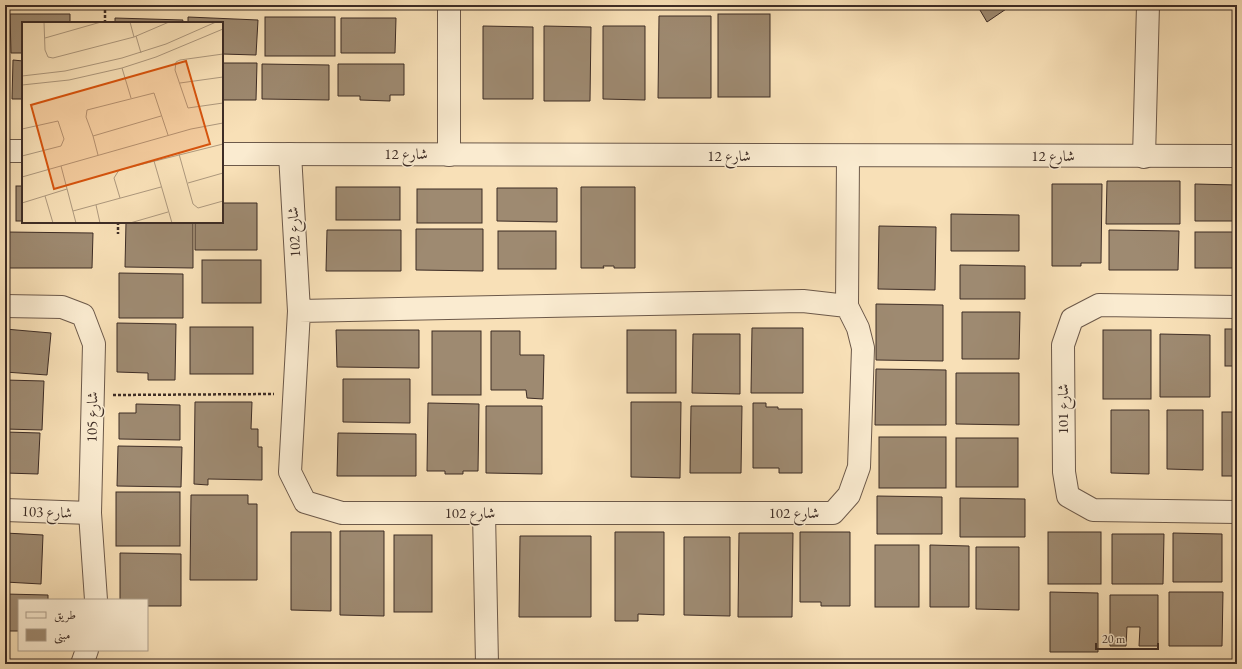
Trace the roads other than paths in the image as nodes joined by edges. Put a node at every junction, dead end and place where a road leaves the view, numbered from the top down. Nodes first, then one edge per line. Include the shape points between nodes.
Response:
1 (449, 5) edge
2 (1148, 5) edge
3 (5, 151) edge
4 (22, 151) edge
5 (223, 154) edge
6 (290, 154) junction
7 (449, 154) junction
8 (848, 156) junction
9 (1237, 156) edge
10 (1144, 157) junction
11 (5, 306) edge
12 (846, 306) junction
13 (1237, 307) edge
14 (299, 311) junction
15 (5, 510) edge
16 (1237, 512) edge
17 (90, 513) junction
18 (484, 513) junction
19 (96, 599) edge
20 (87, 651) edge
21 (82, 664) edge
22 (488, 664) edge

1 - 7 street
2 - 10 street
3 - 4 street
5 - 6 street, شارع 12
6 - 7 street, شارع 12
6 - 14 street, شارع 102
7 - 8 street, شارع 12
8 - 10 street, شارع 12
8 - 12 street
9 - 10 street, شارع 12
11 - 17 street, شارع 105 via 62,308 83,315 94,344
12 - 14 street via 803,301
12 - 18 street, شارع 102 via 858,328 863,348 859,467 849,495 833,513
13 - 16 street, شارع 101 via 1100,305 1072,319 1063,345 1064,472 1068,496 1093,510
14 - 18 street, شارع 102 via 290,472 305,502 342,513
15 - 17 street, شارع 103
17 - 19 street, شارع 105
18 - 22 street
20 - 21 street

